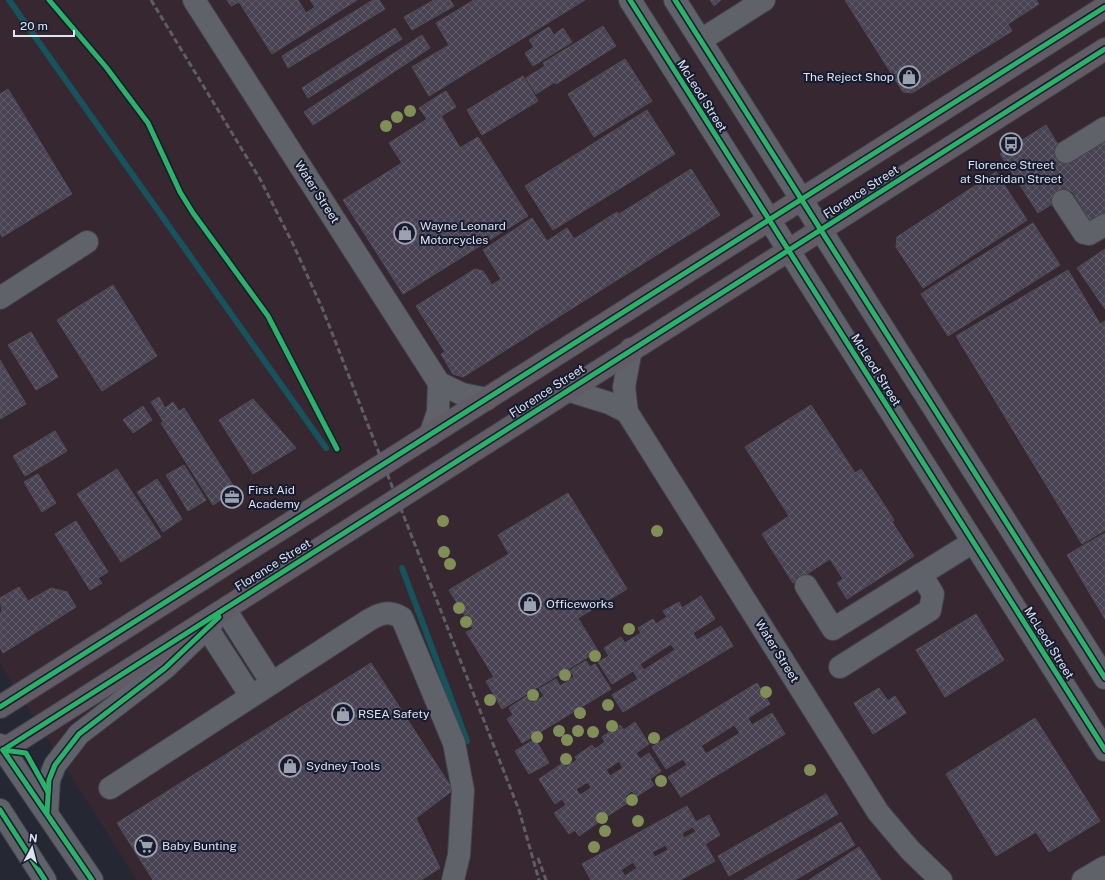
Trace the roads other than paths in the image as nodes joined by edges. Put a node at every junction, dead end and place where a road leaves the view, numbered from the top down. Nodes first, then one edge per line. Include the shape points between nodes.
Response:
1 (194, 0) edge
2 (630, 0) edge
3 (675, 0) edge
4 (764, 0) edge
5 (1105, 7) edge
6 (701, 40) junction
7 (1105, 49) edge
8 (1105, 128) edge
9 (1066, 152) dead end
10 (802, 200) junction
11 (1063, 201) dead end
12 (769, 220) junction
13 (1105, 225) edge
14 (821, 230) junction
15 (87, 242) dead end
16 (788, 251) junction
17 (0, 298) edge
18 (631, 349) junction
19 (439, 383) junction
20 (567, 390) junction
21 (487, 399) junction
22 (627, 412) junction
23 (430, 435) junction
24 (973, 542) junction
25 (921, 574) junction
26 (806, 586) dead end
27 (231, 606) junction
28 (207, 628) junction
29 (840, 667) dead end
30 (1105, 678) edge
31 (272, 683) junction
32 (251, 696) junction
33 (0, 707) edge
34 (1, 749) edge
35 (1105, 750) edge
36 (110, 788) dead end
37 (0, 810) edge
38 (47, 813) junction
39 (1105, 867) edge
40 (45, 880) edge
41 (92, 880) edge
42 (453, 880) edge
43 (941, 880) edge
44 (1083, 880) edge

1 - 19 street, Water Street
2 - 12 street, McLeod Street
3 - 6 street
4 - 6 street
5 - 10 main road, Florence Street
6 - 10 street
7 - 14 main road, Florence Street
8 - 9 street
10 - 12 main road, Florence Street
10 - 14 street
11 - 13 street via 1084,233 1089,234
12 - 16 street, McLeod Street
12 - 21 main road, Florence Street
14 - 16 main road, Florence Street
14 - 30 street
15 - 17 street
16 - 18 main road, Florence Street
16 - 24 street, McLeod Street
18 - 20 main road, Florence Street
18 - 22 street, Water Street via 624,387
19 - 21 street via 462,394
19 - 23 street via 438,412
20 - 22 street via 609,403
20 - 27 main road, Florence Street
21 - 23 main road, Florence Street
22 - 43 street, Water Street via 878,812 910,850
23 - 33 main road, Florence Street
24 - 25 street
24 - 35 street, McLeod Street
25 - 26 street via 834,629
25 - 29 street via 934,594 930,610
27 - 28 street
27 - 31 street
27 - 34 main road, Florence Street
28 - 32 street
28 - 38 street via 165,668 79,734 55,765 49,780
31 - 32 street
31 - 42 street via 382,613 394,613 402,618 454,743 463,790 460,854
32 - 36 street
34 - 38 street
37 - 40 street
38 - 41 street
39 - 44 street

